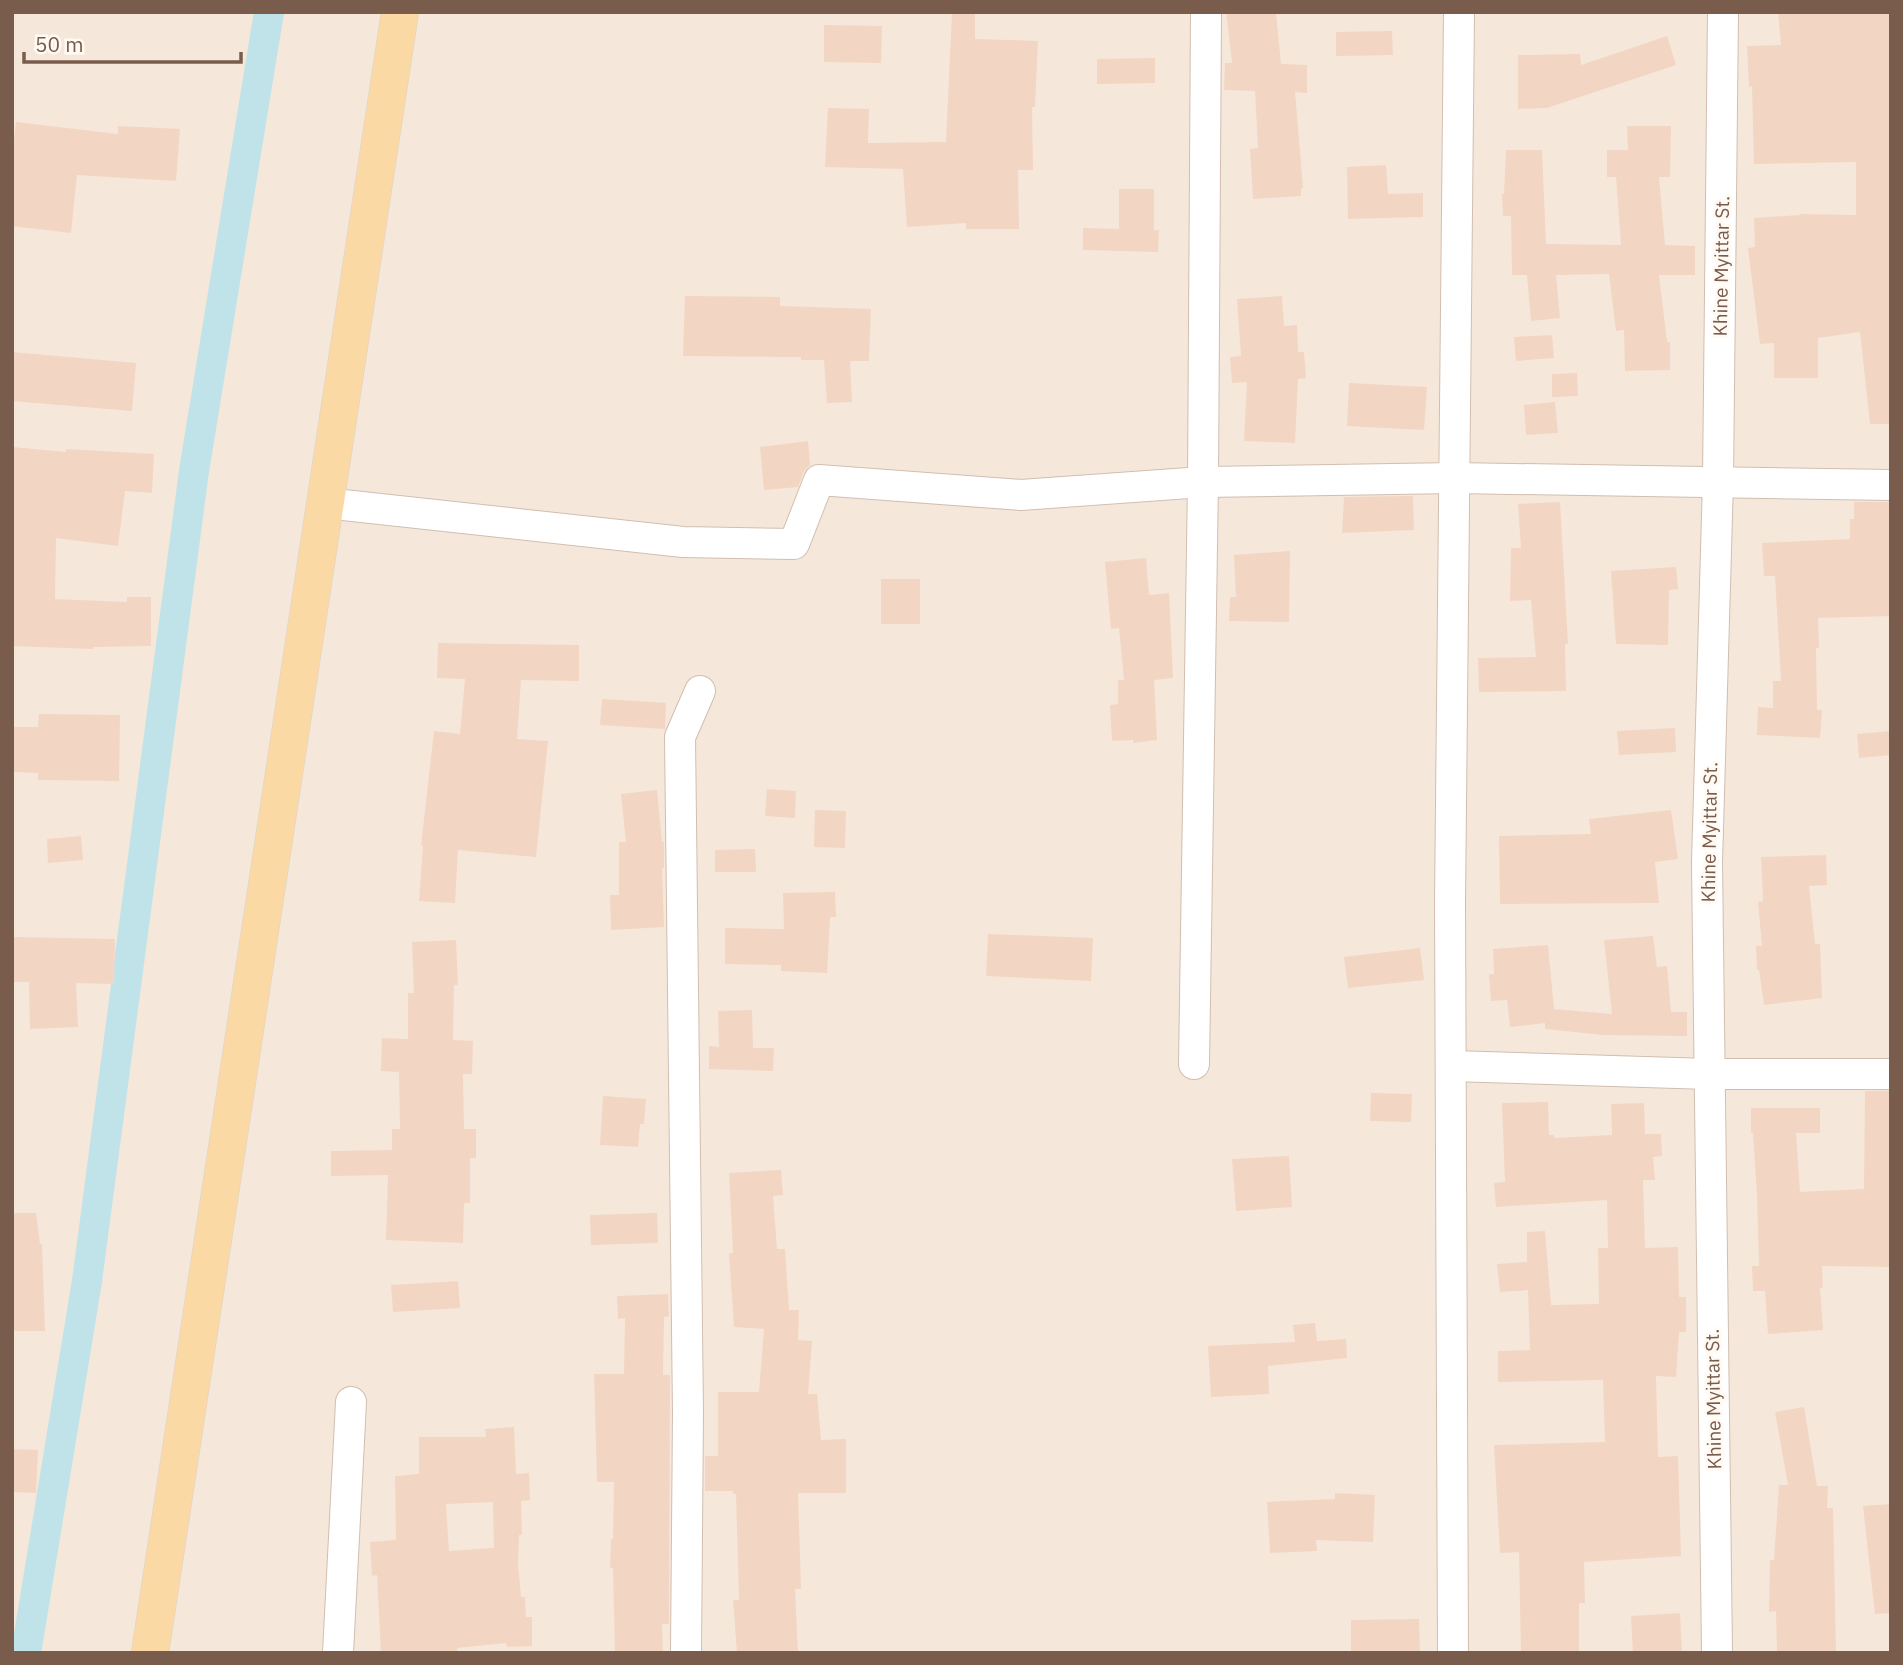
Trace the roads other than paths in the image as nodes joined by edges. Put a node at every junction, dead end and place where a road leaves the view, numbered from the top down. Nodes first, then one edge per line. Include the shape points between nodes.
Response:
1 (400, 12) edge
2 (1206, 12) edge
3 (1459, 12) edge
4 (1723, 12) edge
5 (1455, 478) junction
6 (1718, 481) junction
7 (1203, 482) junction
8 (1891, 485) edge
9 (326, 503) junction
10 (700, 691) dead end
11 (1194, 1065) dead end
12 (1451, 1066) junction
13 (1709, 1074) junction
14 (1891, 1074) edge
15 (351, 1402) dead end
16 (150, 1653) edge
17 (338, 1653) edge
18 (686, 1653) edge
19 (1453, 1653) edge
20 (1717, 1653) edge

1 - 9 main road
2 - 7 street
3 - 5 street
4 - 6 street, Khine Myittar St.
5 - 6 street
5 - 7 street
5 - 12 street
6 - 8 street
6 - 13 street, Khine Myittar St. via 1707,863
7 - 9 street via 1021,495 819,480 794,544 683,542
7 - 11 street
9 - 16 main road
10 - 18 street via 680,737 688,1412
12 - 13 street
12 - 19 street
13 - 14 street
13 - 20 street, Khine Myittar St.
15 - 17 street

